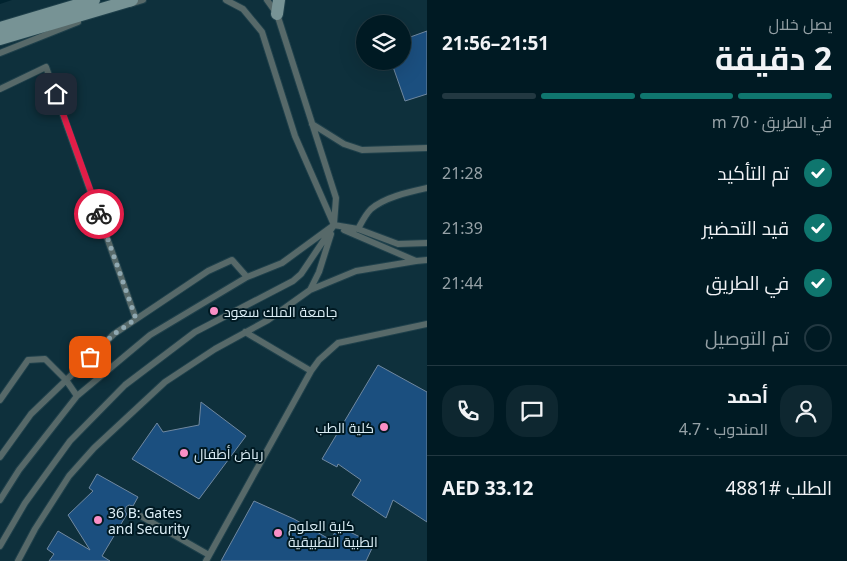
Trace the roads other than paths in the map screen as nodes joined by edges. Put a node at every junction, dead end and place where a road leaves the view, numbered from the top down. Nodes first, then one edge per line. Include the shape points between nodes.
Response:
1 (94, 0) edge
2 (132, 0) edge
3 (143, 0) edge
4 (226, 0) edge
5 (267, 0) edge
6 (279, 0) edge
7 (277, 14) junction
8 (0, 28) edge
9 (0, 39) edge
10 (0, 53) edge
11 (0, 89) edge
12 (312, 124) junction
13 (427, 148) edge
14 (427, 188) edge
15 (334, 225) junction
16 (358, 229) junction
17 (427, 243) edge
18 (427, 260) edge
19 (416, 261) junction
20 (247, 277) junction
21 (310, 290) junction
22 (136, 319) junction
23 (427, 324) edge
24 (245, 332) junction
25 (311, 371) junction
26 (66, 380) junction
27 (77, 396) junction
28 (0, 400) edge
29 (0, 457) edge
30 (0, 500) edge
31 (130, 510) dead end
32 (0, 546) edge
33 (207, 558) edge
34 (18, 561) edge

1 - 8 street
2 - 9 street
3 - 10 lane
4 - 15 lane via 243,9 262,32 295,136
5 - 7 lane
6 - 7 street
7 - 12 lane
11 - 22 lane via 46,67
12 - 13 lane via 344,144 362,150
12 - 15 lane via 336,198
14 - 16 lane via 379,204 366,214
15 - 16 lane
15 - 19 lane
15 - 20 lane via 282,263
15 - 21 lane
15 - 32 lane via 293,281 195,332 125,386 70,441
16 - 17 lane via 398,244
18 - 19 lane
19 - 21 lane via 356,271
20 - 22 lane via 232,260 208,271
20 - 27 lane via 150,335
21 - 24 lane
22 - 26 lane via 114,334
23 - 25 lane via 338,343
24 - 25 lane
24 - 34 lane via 165,382 94,448 69,476
25 - 33 lane
26 - 27 lane
26 - 28 lane via 45,359 28,360
26 - 29 lane via 31,414
27 - 30 lane via 19,470
31 - 33 lane

